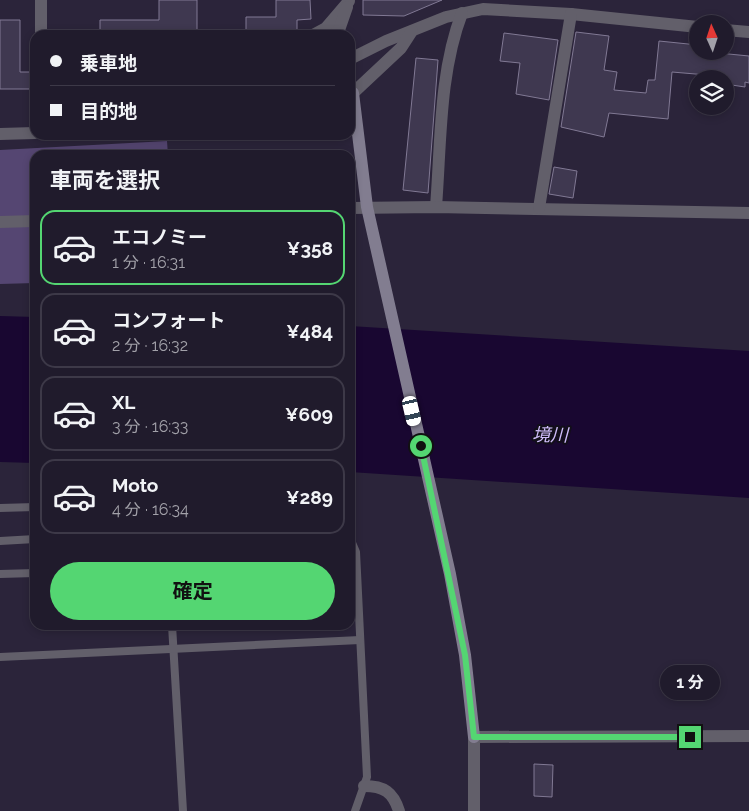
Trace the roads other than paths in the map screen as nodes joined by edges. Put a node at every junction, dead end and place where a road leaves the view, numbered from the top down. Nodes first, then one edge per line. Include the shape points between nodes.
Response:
1 (41, 0) edge
2 (349, 1) edge
3 (484, 5) edge
4 (462, 13) junction
5 (571, 14) junction
6 (689, 26) edge
7 (41, 30) edge
8 (322, 30) edge
9 (340, 30) edge
10 (412, 31) junction
11 (734, 31) edge
12 (749, 32) edge
13 (355, 57) edge
14 (355, 90) edge
15 (355, 116) edge
16 (30, 133) edge
17 (0, 134) edge
18 (367, 207) junction
19 (436, 207) junction
20 (355, 208) edge
21 (539, 208) junction
22 (749, 213) edge
23 (30, 221) edge
24 (0, 222) edge
25 (30, 506) edge
26 (0, 508) edge
27 (30, 539) edge
28 (0, 541) edge
29 (355, 550) edge
30 (30, 573) edge
31 (0, 574) edge
32 (172, 630) edge
33 (360, 640) junction
34 (174, 650) junction
35 (0, 657) edge
36 (749, 736) edge
37 (474, 737) junction
38 (364, 786) junction
39 (183, 811) edge
40 (355, 811) edge
41 (399, 811) edge
42 (474, 811) edge

1 - 7 street
2 - 8 street
2 - 9 street
3 - 4 street
3 - 5 street
4 - 10 street
4 - 19 street via 446,83
5 - 6 street
5 - 21 street
10 - 13 street
10 - 14 street via 401,48
11 - 12 street
15 - 18 street
16 - 17 street
18 - 19 street
18 - 20 street
18 - 37 street via 465,655
19 - 21 street
21 - 22 street
23 - 24 street
25 - 26 lane
27 - 28 lane
29 - 33 lane
30 - 31 lane
32 - 34 lane
33 - 34 lane
33 - 38 lane via 367,777
34 - 35 lane
34 - 39 lane
36 - 37 street
37 - 42 street
38 - 40 lane
38 - 41 street via 386,790 396,801

